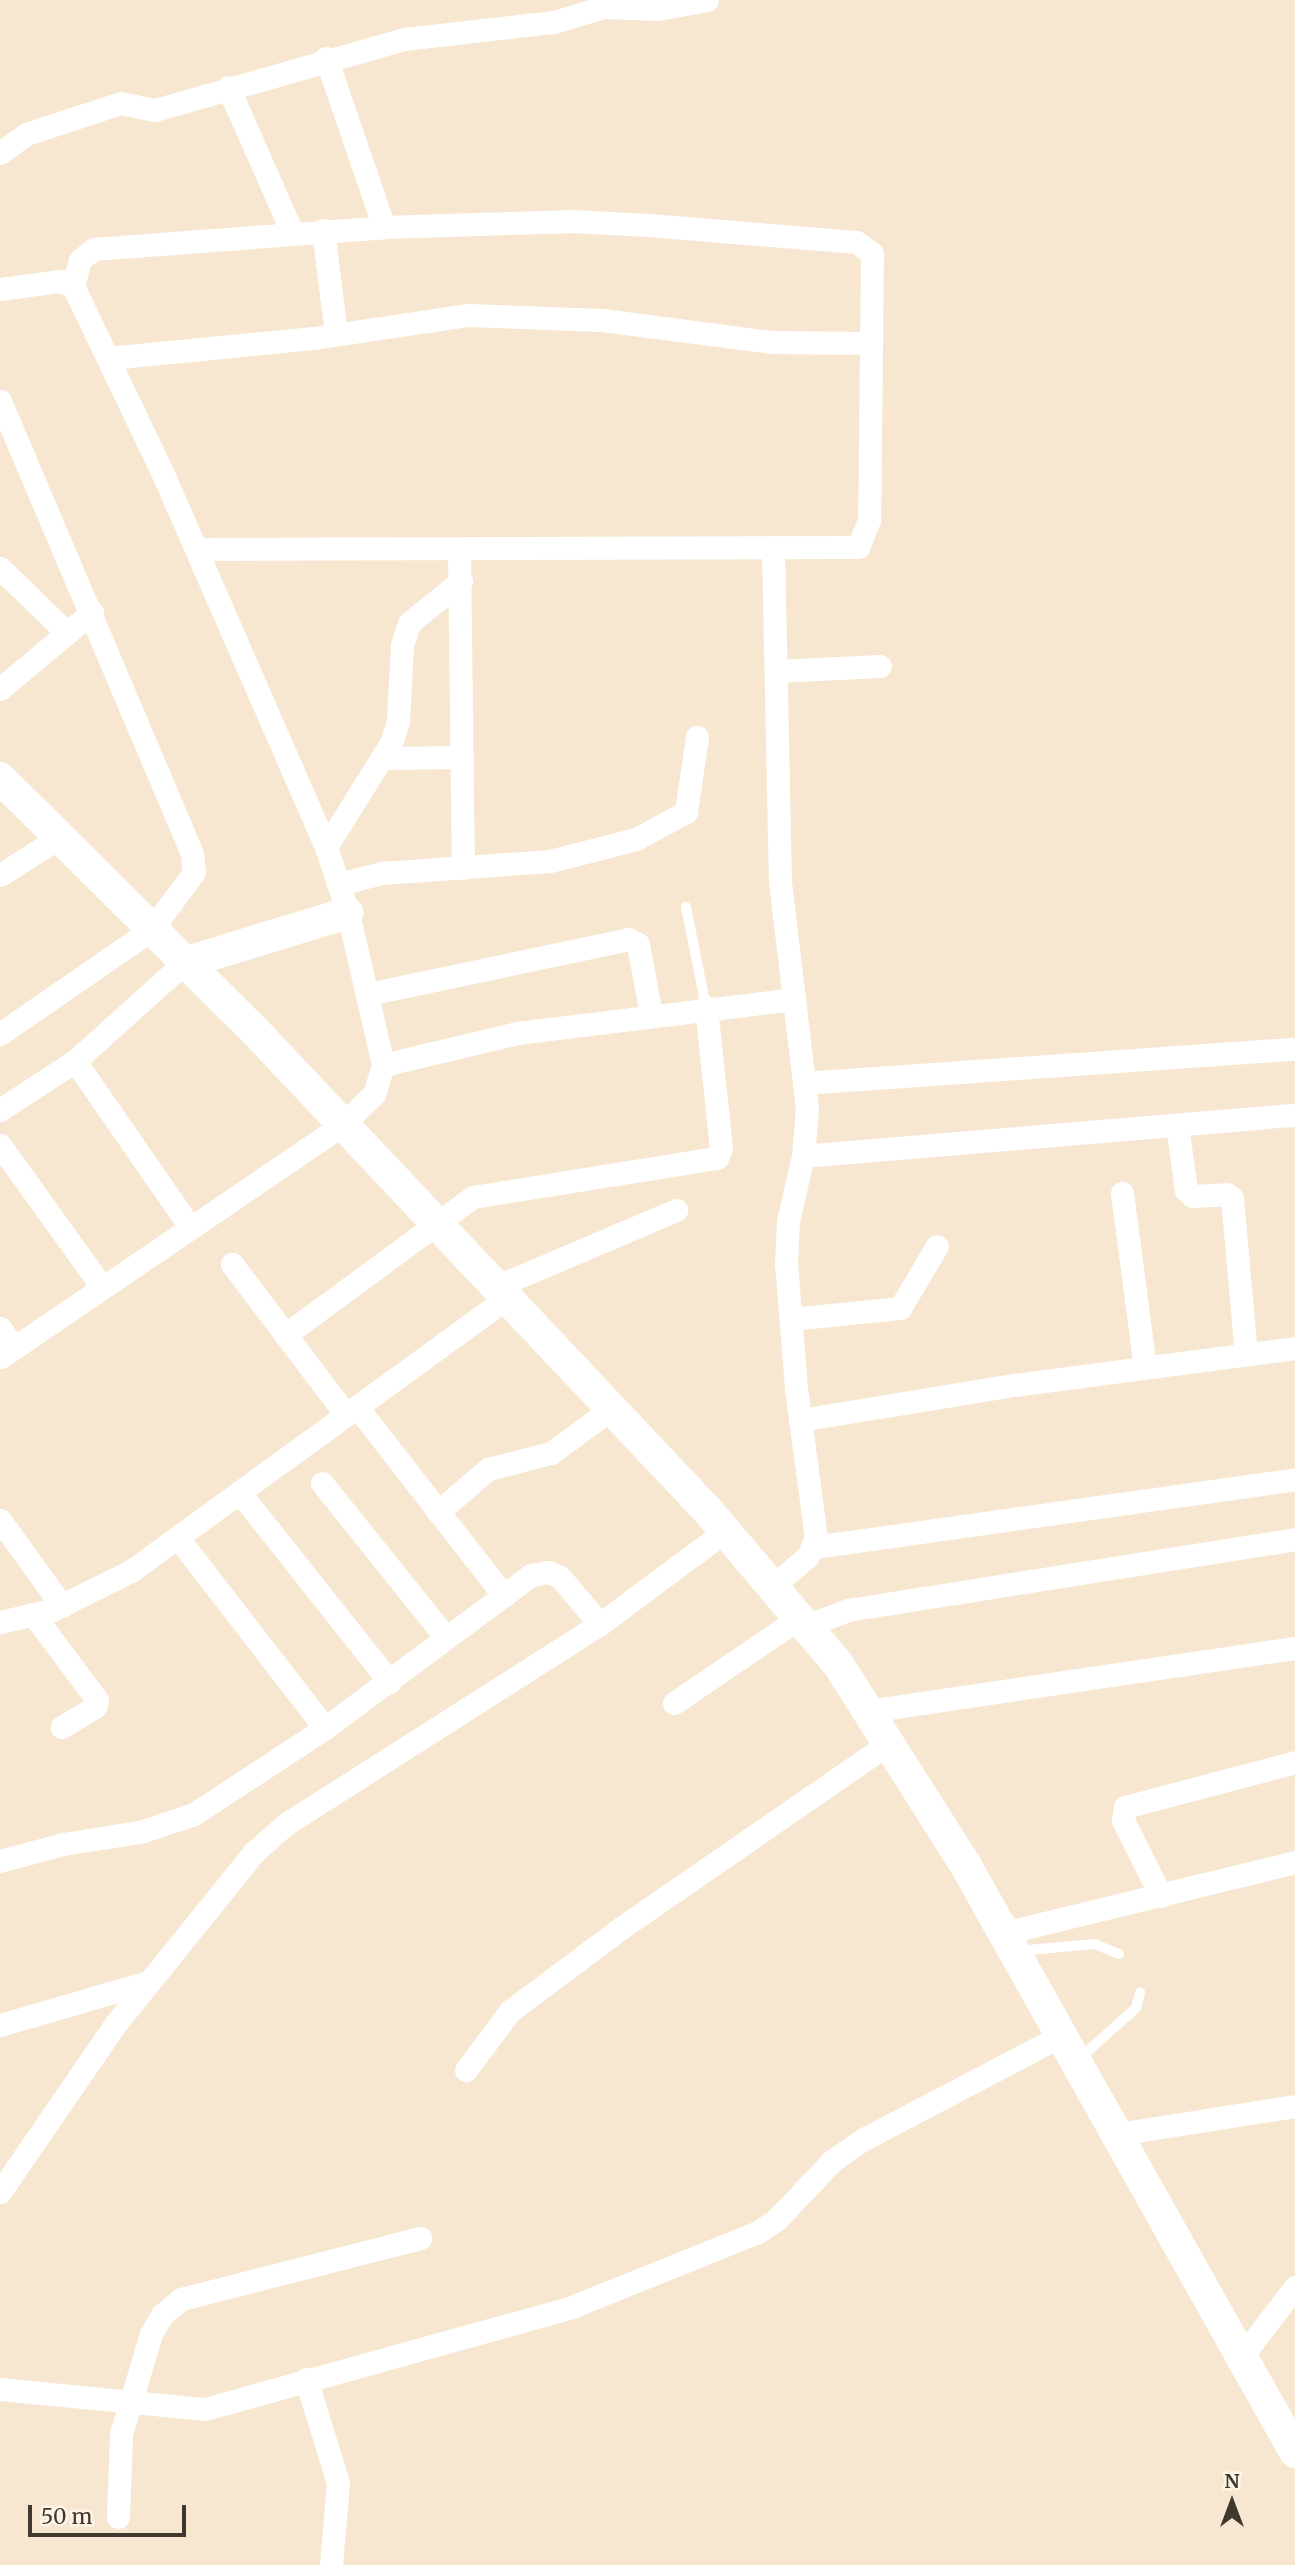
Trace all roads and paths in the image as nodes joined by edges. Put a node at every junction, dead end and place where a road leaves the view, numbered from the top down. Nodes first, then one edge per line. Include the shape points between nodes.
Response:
1 (707, 0) edge
2 (578, 7) edge
3 (326, 58) junction
4 (228, 87) junction
5 (0, 153) edge
6 (384, 227) junction
7 (323, 230) junction
8 (292, 232) junction
9 (73, 286) junction
10 (0, 289) edge
11 (336, 334) junction
12 (871, 343) junction
13 (109, 358) junction
14 (0, 401) edge
15 (196, 549) junction
16 (773, 550) junction
17 (459, 551) junction
18 (0, 568) edge
19 (461, 581) junction
20 (92, 612) junction
21 (67, 633) junction
22 (880, 666) dead end
23 (776, 671) junction
24 (0, 689) edge
25 (697, 737) dead end
26 (462, 757) junction
27 (382, 758) junction
28 (0, 778) edge
29 (60, 837) junction
30 (326, 847) junction
31 (463, 868) junction
32 (0, 875) edge
33 (686, 907) dead end
34 (346, 911) junction
35 (152, 929) junction
36 (184, 963) junction
37 (368, 994) junction
38 (794, 999) junction
39 (706, 1007) junction
40 (651, 1015) junction
41 (0, 1034) edge
42 (1295, 1049) edge
43 (75, 1060) junction
44 (383, 1065) junction
45 (804, 1083) junction
46 (0, 1110) edge
47 (1295, 1115) edge
48 (342, 1125) junction
49 (1177, 1125) junction
50 (0, 1145) edge
51 (803, 1156) junction
52 (1122, 1193) dead end
53 (676, 1210) dead end
54 (434, 1223) junction
55 (190, 1227) junction
56 (936, 1246) dead end
57 (232, 1264) dead end
58 (102, 1287) junction
59 (500, 1293) junction
60 (791, 1319) junction
61 (0, 1328) edge
62 (285, 1335) junction
63 (1295, 1348) edge
64 (7, 1352) edge
65 (1246, 1354) junction
66 (1145, 1367) junction
67 (611, 1409) junction
68 (351, 1411) junction
69 (800, 1420) junction
70 (1295, 1479) edge
71 (322, 1483) dead end
72 (240, 1493) junction
73 (438, 1512) junction
74 (0, 1521) edge
75 (725, 1531) junction
76 (178, 1538) junction
77 (1295, 1539) edge
78 (814, 1547) junction
79 (774, 1585) junction
80 (504, 1596) junction
81 (62, 1606) junction
82 (33, 1615) junction
83 (0, 1622) edge
84 (802, 1622) junction
85 (600, 1624) junction
86 (446, 1638) junction
87 (1295, 1648) edge
88 (390, 1682) junction
89 (674, 1703) dead end
90 (868, 1711) junction
91 (62, 1727) dead end
92 (325, 1728) junction
93 (888, 1743) junction
94 (1295, 1762) edge
95 (0, 1861) edge
96 (1295, 1862) edge
97 (1161, 1896) junction
98 (1009, 1942) junction
99 (1119, 1954) dead end
100 (148, 1982) junction
101 (1140, 1993) dead end
102 (0, 2025) edge
103 (1069, 2048) junction
104 (466, 2070) dead end
105 (1295, 2106) edge
106 (1118, 2134) junction
107 (0, 2192) edge
108 (420, 2238) dead end
109 (1295, 2287) edge
110 (1242, 2357) junction
111 (306, 2379) junction
112 (0, 2389) edge
113 (131, 2404) junction
114 (1291, 2437) edge
115 (118, 2517) dead end
116 (331, 2565) edge

1 - 2 street via 658,9
2 - 3 street via 554,22 404,39
3 - 4 street
3 - 6 street
4 - 5 street via 155,110 121,103 26,134
4 - 8 street
6 - 7 street
6 - 12 street via 570,221 856,242 872,253
7 - 8 street
7 - 11 street
8 - 9 street via 94,249 80,260
9 - 10 street via 60,281
9 - 13 street
11 - 12 street via 425,319 525,315 771,342
11 - 13 street
12 - 16 street via 865,537 859,547
13 - 15 street
14 - 20 street
15 - 17 street
15 - 30 street
16 - 17 street
16 - 23 street
17 - 19 street
18 - 21 street
19 - 26 street
19 - 27 street via 422,610 404,633 398,721
20 - 21 street
20 - 35 street via 192,854 194,872 187,886
21 - 24 street
22 - 23 street
23 - 38 street via 780,881
25 - 31 street via 689,805 680,820 575,856
26 - 27 street
26 - 31 street
27 - 30 street
28 - 29 main road
29 - 32 street
29 - 35 main road
30 - 34 street
31 - 34 street via 382,873
33 - 39 lane
34 - 36 main road
34 - 37 street
35 - 36 main road
35 - 41 street
36 - 43 street
36 - 48 main road
37 - 40 street via 628,939 638,944
37 - 44 street
38 - 39 street
38 - 45 street
39 - 40 street
39 - 54 street via 721,1148 717,1158 493,1190 473,1197
40 - 44 street via 517,1033
42 - 45 street
43 - 46 street
43 - 55 street
44 - 48 street via 374,1094
45 - 51 street
47 - 49 street
48 - 54 main road
48 - 55 street
49 - 51 street
49 - 65 street via 1186,1190 1192,1196 1227,1194 1232,1198
50 - 58 street
51 - 60 street via 786,1242
52 - 66 street
53 - 59 street
54 - 59 main road
54 - 62 street
55 - 58 street
56 - 60 street via 900,1308
57 - 62 street
58 - 64 street
59 - 67 main road
59 - 68 street
60 - 69 street
61 - 64 street
62 - 68 street
63 - 65 street
65 - 66 street
66 - 69 street
67 - 73 street via 551,1453 488,1469
67 - 75 main road
68 - 72 street
68 - 73 street
69 - 78 street
70 - 78 street
71 - 86 street
72 - 76 street
72 - 88 street
73 - 80 street
74 - 81 street
75 - 79 main road
75 - 85 street
76 - 81 street via 131,1572
76 - 92 street
77 - 84 street via 848,1610
78 - 79 street
79 - 84 main road
80 - 85 street via 531,1575 548,1572 560,1577
80 - 86 street
81 - 82 street
82 - 83 street
82 - 91 street via 96,1700 95,1707
84 - 89 street
84 - 90 main road
85 - 100 street via 286,1824 215,1895
86 - 88 street
87 - 90 street
88 - 92 street
90 - 93 main road
92 - 95 street via 194,1814 140,1832 63,1844
93 - 98 main road
93 - 104 street via 621,1928 510,2011
94 - 97 street via 1125,1808 1123,1820
96 - 97 street
97 - 98 street
98 - 99 lane via 1095,1944
98 - 103 main road
100 - 102 street
100 - 107 street
101 - 103 lane via 1136,2008
103 - 106 main road
103 - 111 street via 864,2139 832,2161 758,2232 569,2308
105 - 106 street
106 - 110 main road
108 - 113 street via 181,2300 162,2315 151,2334
109 - 110 street
110 - 114 main road
111 - 113 street via 205,2409
111 - 116 street via 338,2483
112 - 113 street
113 - 115 street via 117,2461

